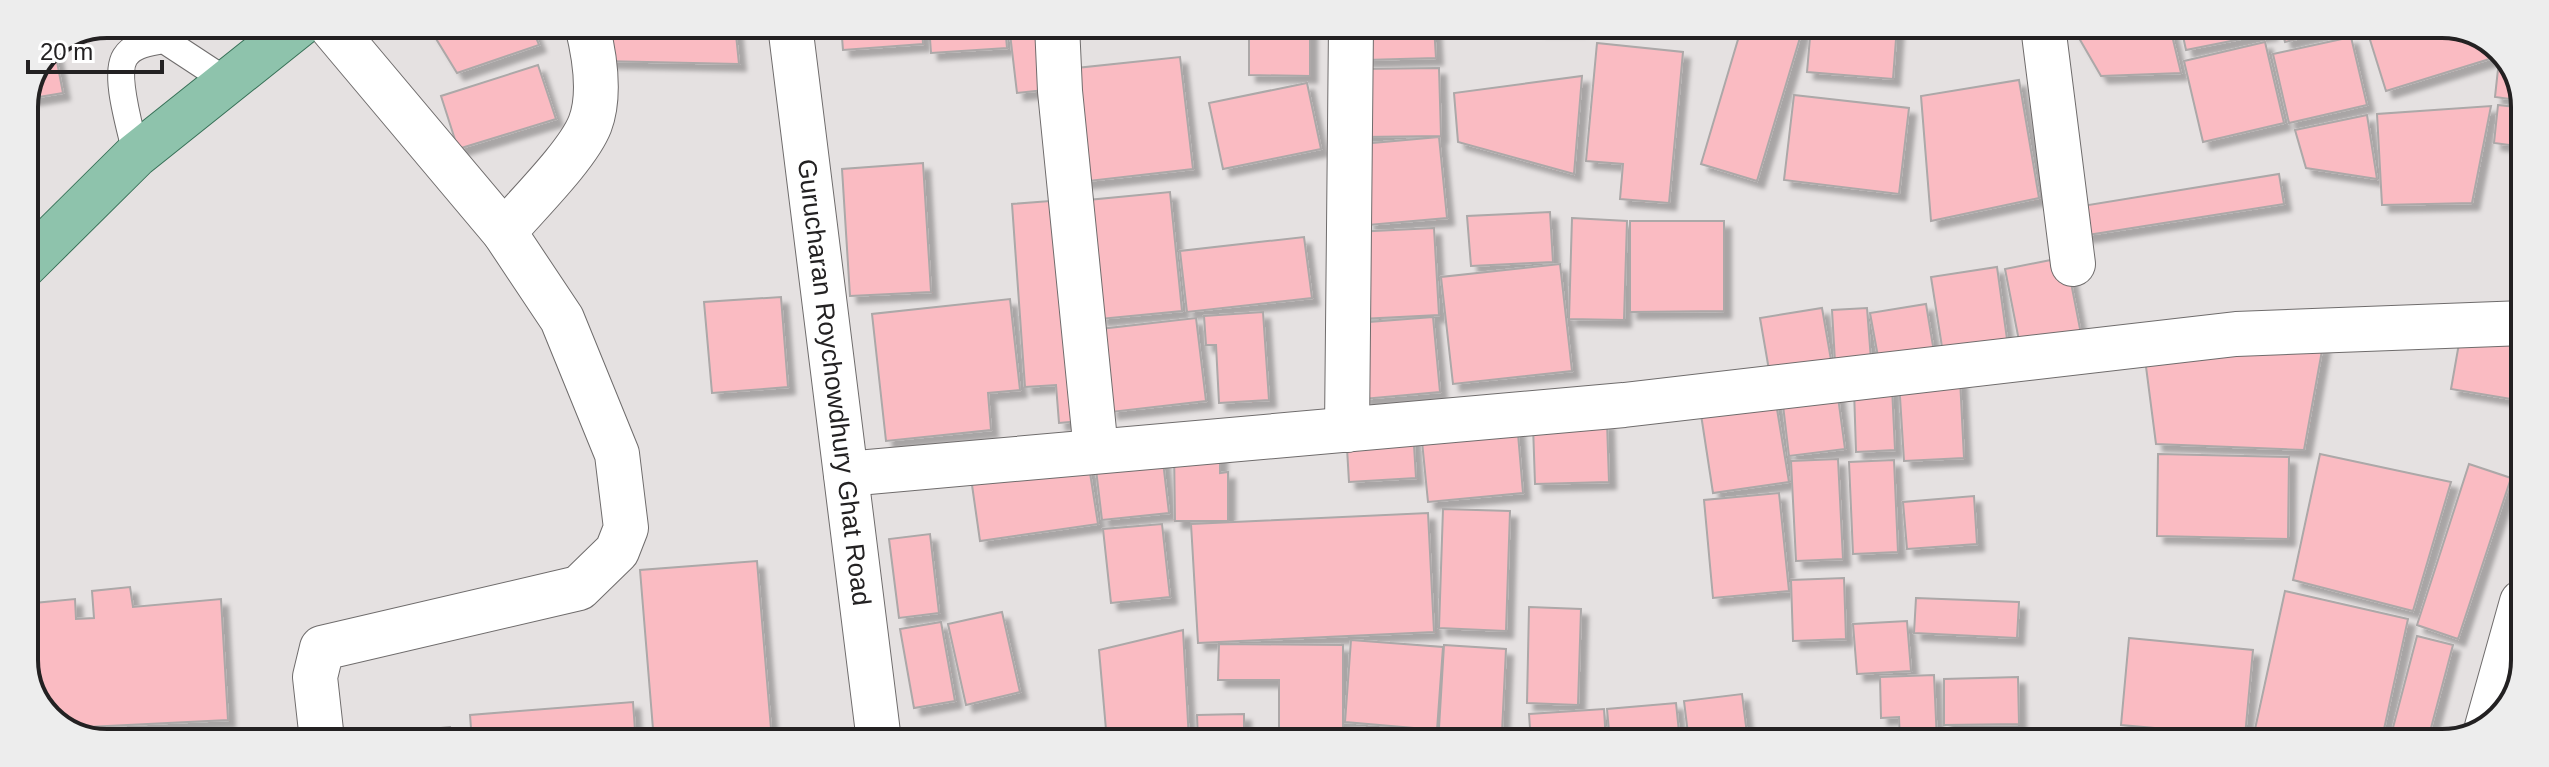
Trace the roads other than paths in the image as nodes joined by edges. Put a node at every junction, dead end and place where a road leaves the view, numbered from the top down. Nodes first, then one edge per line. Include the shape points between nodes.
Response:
1 (283, 38) edge
2 (341, 38) edge
3 (590, 38) edge
4 (792, 38) edge
5 (1058, 38) edge
6 (1351, 38) edge
7 (2045, 38) edge
8 (228, 82) junction
9 (136, 155) junction
10 (504, 232) junction
11 (38, 252) edge
12 (2073, 264) dead end
13 (2511, 323) edge
14 (1347, 430) junction
15 (1096, 451) junction
16 (846, 474) junction
17 (2511, 641) edge
18 (2493, 707) edge
19 (321, 729) edge
20 (878, 729) edge

1 - 8 main road
2 - 10 street
3 - 10 street via 596,62 590,124
4 - 16 street, Gurucharan Roychowdhury Ghat Road
5 - 15 street
6 - 14 street
7 - 12 street
8 - 9 main road
8 - 9 lane via 164,40 138,46 125,56 120,73
9 - 11 main road
10 - 19 street via 562,319 617,454 626,528 617,551 579,588 322,648 315,677
13 - 14 street via 2236,334 1624,405
14 - 15 street
15 - 16 street
16 - 20 street, Gurucharan Roychowdhury Ghat Road
17 - 18 street

